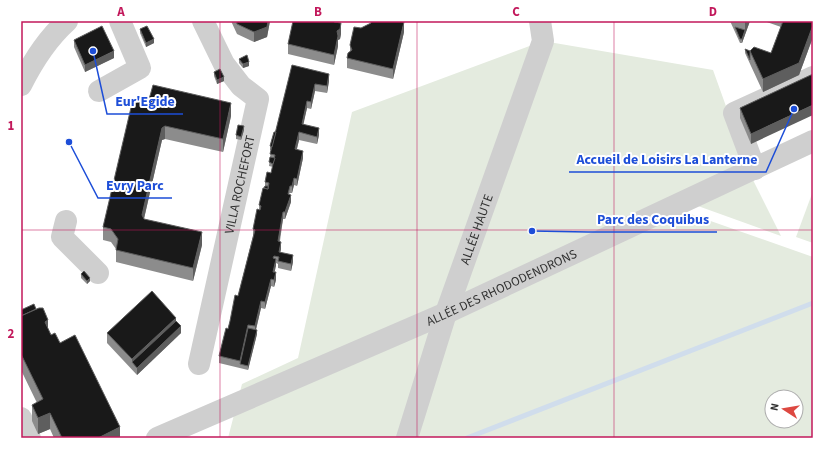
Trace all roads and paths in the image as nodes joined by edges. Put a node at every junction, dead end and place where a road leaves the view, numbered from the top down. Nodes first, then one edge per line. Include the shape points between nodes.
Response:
1 (67, 21) edge
2 (120, 21) edge
3 (203, 21) edge
4 (540, 21) edge
5 (813, 77) edge
6 (21, 85) edge
7 (99, 91) dead end
8 (813, 141) edge
9 (755, 169) junction
10 (66, 221) dead end
11 (98, 273) dead end
12 (446, 313) junction
13 (199, 364) dead end
14 (21, 418) edge
15 (188, 434) edge
16 (30, 438) edge
17 (157, 438) edge
18 (407, 438) edge

1 - 6 lane via 56,30 32,61
2 - 7 lane via 140,68
3 - 13 lane, VILLA ROCHEFORT via 224,64 241,86 258,99
4 - 12 lane, ALLÉE HAUTE via 543,41
5 - 9 lane via 734,114
8 - 9 lane, ALLÉE DES RHODODENDRONS
9 - 12 lane, ALLÉE DES RHODODENDRONS
10 - 11 lane via 62,237
12 - 15 lane, ALLÉE DES RHODODENDRONS
12 - 18 lane, ALLÉE HAUTE
14 - 16 lane
15 - 17 lane, ALLÉE DES RHODODENDRONS

